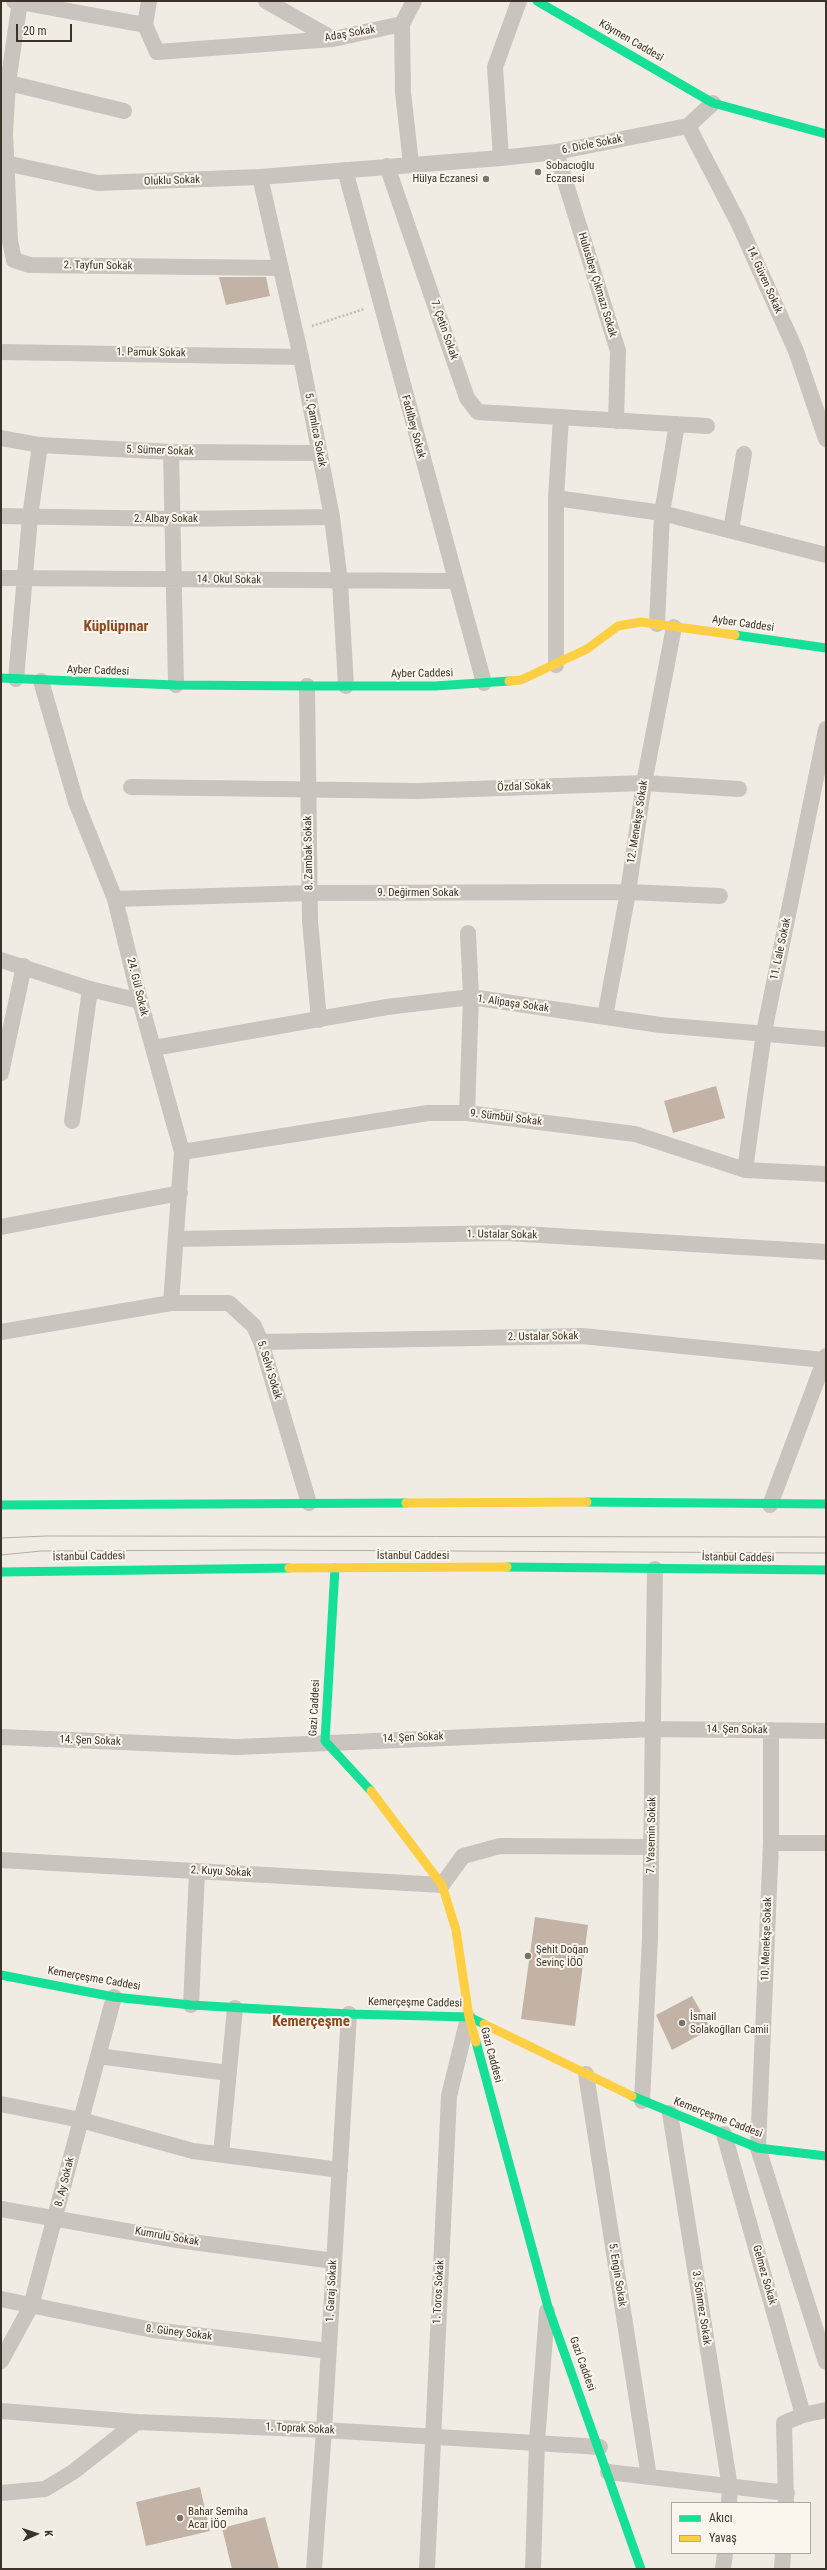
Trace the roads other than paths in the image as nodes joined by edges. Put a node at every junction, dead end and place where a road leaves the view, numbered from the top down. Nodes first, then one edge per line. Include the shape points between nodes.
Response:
1 (18, 1) edge
2 (149, 1) edge
3 (266, 1) edge
4 (414, 1) edge
5 (519, 1) edge
6 (537, 1) edge
7 (402, 24) junction
8 (144, 25) junction
9 (333, 39) junction
10 (5, 82) edge
11 (713, 103) junction
12 (124, 111) dead end
13 (688, 126) junction
14 (826, 135) edge
15 (556, 152) junction
16 (501, 158) junction
17 (4, 162) edge
18 (411, 164) junction
19 (387, 166) junction
20 (345, 170) junction
21 (260, 177) junction
22 (281, 268) junction
23 (1, 352) edge
24 (301, 357) junction
25 (561, 418) junction
26 (616, 421) junction
27 (677, 424) junction
28 (707, 426) dead end
29 (1, 438) edge
30 (826, 439) edge
31 (40, 445) junction
32 (171, 452) junction
33 (319, 453) junction
34 (744, 454) dead end
35 (556, 498) junction
36 (662, 513) junction
37 (1, 516) edge
38 (30, 517) junction
39 (332, 517) junction
40 (173, 519) junction
41 (731, 530) junction
42 (826, 556) edge
43 (1, 578) edge
44 (24, 578) junction
45 (174, 580) junction
46 (456, 581) junction
47 (340, 582) junction
48 (657, 624) junction
49 (674, 627) junction
50 (826, 648) edge
51 (556, 664) junction
52 (9, 678) edge
53 (41, 681) junction
54 (484, 683) junction
55 (176, 685) junction
56 (307, 686) junction
57 (346, 686) junction
58 (826, 729) edge
59 (644, 783) junction
60 (131, 788) dead end
61 (739, 789) dead end
62 (308, 790) junction
63 (628, 892) junction
64 (309, 893) junction
65 (720, 896) dead end
66 (115, 899) junction
67 (468, 933) dead end
68 (1, 959) edge
69 (24, 966) junction
70 (90, 989) junction
71 (471, 997) junction
72 (140, 1001) junction
73 (604, 1017) junction
74 (319, 1020) junction
75 (764, 1032) junction
76 (826, 1039) edge
77 (154, 1048) junction
78 (1, 1073) edge
79 (467, 1114) junction
80 (72, 1121) dead end
81 (182, 1152) junction
82 (745, 1170) junction
83 (826, 1174) edge
84 (180, 1193) junction
85 (1, 1227) edge
86 (177, 1239) junction
87 (826, 1252) edge
88 (171, 1302) junction
89 (1, 1332) edge
90 (261, 1342) junction
91 (825, 1358) edge
92 (309, 1503) junction
93 (826, 1504) edge
94 (1, 1505) edge
95 (770, 1505) junction
96 (335, 1568) junction
97 (655, 1569) junction
98 (826, 1570) edge
99 (1, 1572) edge
100 (653, 1729) junction
101 (771, 1730) junction
102 (826, 1731) edge
103 (1, 1737) edge
104 (325, 1741) junction
105 (771, 1843) junction
106 (826, 1843) edge
107 (652, 1847) junction
108 (1, 1860) edge
109 (197, 1871) junction
110 (442, 1885) junction
111 (1, 1975) edge
112 (114, 1997) junction
113 (191, 2005) junction
114 (235, 2008) junction
115 (349, 2014) junction
116 (469, 2017) junction
117 (98, 2056) junction
118 (228, 2074) junction
119 (586, 2074) junction
120 (642, 2101) junction
121 (1, 2104) edge
122 (670, 2113) junction
123 (81, 2120) junction
124 (724, 2134) junction
125 (758, 2148) junction
126 (221, 2154) junction
127 (826, 2156) edge
128 (340, 2170) junction
129 (1, 2209) edge
130 (56, 2217) junction
131 (334, 2261) junction
132 (1, 2299) edge
133 (31, 2306) junction
134 (548, 2307) junction
135 (329, 2351) junction
136 (1, 2361) edge
137 (826, 2362) edge
138 (826, 2410) edge
139 (1, 2411) edge
140 (803, 2415) junction
141 (137, 2422) junction
142 (324, 2430) junction
143 (432, 2437) junction
144 (537, 2442) junction
145 (600, 2447) junction
146 (608, 2472) junction
147 (649, 2477) junction
148 (730, 2487) junction
149 (1, 2493) edge
150 (787, 2498) edge
151 (729, 2502) edge
152 (725, 2554) edge
153 (783, 2554) edge
154 (314, 2569) edge
155 (427, 2569) edge
156 (533, 2569) edge
157 (641, 2569) edge
158 (724, 2569) edge
159 (782, 2569) edge

1 - 8 street
1 - 10 street
2 - 8 street
3 - 9 street
4 - 7 street
5 - 16 street via 495,67
6 - 11 main road, Köymen Caddesi
7 - 9 street, Adaş Sokak
7 - 18 street via 403,92
8 - 9 street, Adaş Sokak via 157,52
10 - 12 street
10 - 17 street
11 - 13 street
11 - 14 main road
13 - 15 street, 6. Dicle Sokak
13 - 30 street, 14. Güven Sokak via 738,222 796,351
15 - 16 street, 6. Dicle Sokak
15 - 26 street, Hulusibey Çıkmazı Sokak via 618,351
16 - 18 street, 6. Dicle Sokak
17 - 21 street, Oluklu Sokak via 98,183
17 - 22 street, 2. Tayfun Sokak via 10,241 14,260 30,265
18 - 19 street, 6. Dicle Sokak
19 - 20 street, 6. Dicle Sokak
19 - 25 street, 7. Çetin Sokak via 467,398 478,412
20 - 21 street, Oluklu Sokak
20 - 46 street, Fadılbey Sokak
21 - 22 street, 5. Çamlıca Sokak
22 - 24 street, 5. Çamlıca Sokak
23 - 24 street, 1. Pamuk Sokak
24 - 33 street, 5. Çamlıca Sokak
25 - 26 street, 7. Çetin Sokak
25 - 35 street
26 - 27 street, 7. Çetin Sokak
27 - 28 street, 7. Çetin Sokak
27 - 36 street
29 - 31 street, 5. Sümer Sokak
31 - 32 street, 5. Sümer Sokak
31 - 38 street
32 - 33 street, 5. Sümer Sokak
32 - 40 street
33 - 39 street, 5. Çamlıca Sokak
34 - 41 street
35 - 36 street
35 - 51 street
36 - 41 street
36 - 48 street
37 - 38 street, 2. Albay Sokak
38 - 40 street, 2. Albay Sokak
38 - 44 street
39 - 40 street, 2. Albay Sokak
39 - 47 street, 5. Çamlıca Sokak
40 - 45 street
41 - 42 street
43 - 44 street, 14. Okul Sokak
44 - 45 street, 14. Okul Sokak
44 - 52 street
45 - 47 street, 14. Okul Sokak
45 - 55 street
46 - 47 street, 14. Okul Sokak
46 - 54 street, Fadılbey Sokak
47 - 57 street, 5. Çamlıca Sokak
48 - 49 main road, Ayber Caddesi
48 - 51 main road, Ayber Caddesi via 641,622 618,626 587,650
49 - 50 main road, Ayber Caddesi
49 - 59 street, 12. Menekşe Sokak
51 - 54 main road, Ayber Caddesi via 521,680
52 - 53 main road, Ayber Caddesi
53 - 55 main road, Ayber Caddesi
53 - 66 street, 24. Gül Sokak via 76,802
54 - 57 main road, Ayber Caddesi
55 - 56 main road, Ayber Caddesi
56 - 57 main road, Ayber Caddesi
56 - 62 street, 8. Zambak Sokak
58 - 75 street, 11. Lale Sokak
59 - 61 street, Özdal Sokak
59 - 62 street, Özdal Sokak via 417,791
59 - 63 street, 12. Menekşe Sokak
60 - 62 street, Özdal Sokak
62 - 64 street, 8. Zambak Sokak
63 - 64 street, 9. Değirmen Sokak
63 - 65 street, 9. Değirmen Sokak
63 - 73 street, 12. Menekşe Sokak
64 - 66 street, 9. Değirmen Sokak
64 - 74 street, 8. Zambak Sokak
66 - 72 street, 24. Gül Sokak
67 - 71 street
68 - 69 street
69 - 70 street
69 - 78 street
70 - 72 street
70 - 80 street
71 - 73 street, 1. Alipaşa Sokak
71 - 74 street, 1. Alipaşa Sokak via 388,1007
71 - 79 street
72 - 77 street, 24. Gül Sokak
73 - 75 street, 1. Alipaşa Sokak via 660,1025
74 - 77 street, 1. Alipaşa Sokak
75 - 76 street, 1. Alipaşa Sokak
75 - 82 street, 11. Lale Sokak
77 - 81 street, 24. Gül Sokak
79 - 81 street, 9. Sümbül Sokak via 428,1113
79 - 82 street, 9. Sümbül Sokak via 636,1134
81 - 84 street, 24. Gül Sokak
82 - 83 street, 9. Sümbül Sokak
84 - 85 street
84 - 86 street, 24. Gül Sokak
86 - 87 street, 1. Ustalar Sokak via 506,1233
86 - 88 street, 24. Gül Sokak
88 - 89 street, 5. Selvi Sokak
88 - 90 street, 5. Selvi Sokak via 229,1303 254,1326
90 - 91 street, 2. Ustalar Sokak via 582,1336
90 - 92 street, 5. Selvi Sokak
91 - 95 street
92 - 94 main road
92 - 95 main road via 612,1502
93 - 95 main road
96 - 97 main road, İstanbul Caddesi
96 - 99 main road, İstanbul Caddesi
96 - 104 main road, Gazi Caddesi
97 - 98 main road, İstanbul Caddesi
97 - 100 street, 7. Yasemin Sokak
100 - 101 street, 14. Şen Sokak
100 - 104 street, 14. Şen Sokak
100 - 107 street, 7. Yasemin Sokak
101 - 102 street, 14. Şen Sokak
101 - 105 street, 10. Menekşe Sokak
103 - 104 street, 14. Şen Sokak via 237,1747
104 - 110 main road, Gazi Caddesi via 382,1803
105 - 106 street
105 - 125 street, 10. Menekşe Sokak
107 - 110 street via 500,1846 463,1856
107 - 120 street, 7. Yasemin Sokak
108 - 109 street, 2. Kuyu Sokak
109 - 110 street, 2. Kuyu Sokak
109 - 113 street
110 - 116 main road, Gazi Caddesi via 456,1930
111 - 112 main road, Kemerçeşme Caddesi
112 - 113 main road, Kemerçeşme Caddesi
112 - 117 street, 8. Ay Sokak
113 - 114 main road, Kemerçeşme Caddesi
114 - 115 main road, Kemerçeşme Caddesi
114 - 118 street
115 - 116 main road, Kemerçeşme Caddesi
115 - 128 street, 1. Garaj Sokak
116 - 119 main road, Kemerçeşme Caddesi
116 - 134 main road, Gazi Caddesi
116 - 143 street, 1. Toros Sokak via 449,2096
117 - 118 street
117 - 123 street, 8. Ay Sokak
118 - 126 street
119 - 120 main road, Kemerçeşme Caddesi
119 - 147 street, 5. Engin Sokak
120 - 122 main road, Kemerçeşme Caddesi
121 - 123 street
122 - 124 main road, Kemerçeşme Caddesi
122 - 148 street, 3. Sönmez Sokak
123 - 126 street via 193,2151
123 - 130 street, 8. Ay Sokak
124 - 125 main road, Kemerçeşme Caddesi
124 - 140 street, Gelmez Sokak
125 - 127 main road, Kemerçeşme Caddesi
125 - 137 street
126 - 128 street
128 - 131 street, 1. Garaj Sokak
129 - 130 street, Kumrulu Sokak
130 - 131 street, Kumrulu Sokak via 177,2240
130 - 133 street, 8. Ay Sokak
131 - 135 street, 1. Garaj Sokak
132 - 133 street, 8. Güney Sokak
133 - 135 street, 8. Güney Sokak via 153,2330
133 - 136 street, 8. Ay Sokak
134 - 144 street
134 - 145 main road, Gazi Caddesi
135 - 142 street, 1. Garaj Sokak
138 - 140 street
139 - 141 street, 1. Toprak Sokak
140 - 150 street via 784,2423
141 - 142 street, 1. Toprak Sokak
141 - 149 street via 72,2472 45,2489
142 - 143 street, 1. Toprak Sokak
142 - 154 street, 1. Garaj Sokak
143 - 144 street, 1. Toprak Sokak
143 - 155 street, 1. Toros Sokak
144 - 145 street, 1. Toprak Sokak
144 - 156 street
145 - 146 main road, Gazi Caddesi
146 - 147 street
146 - 157 main road, Gazi Caddesi
147 - 148 street
148 - 150 street
148 - 151 street, 3. Sönmez Sokak
152 - 158 street
153 - 159 street

